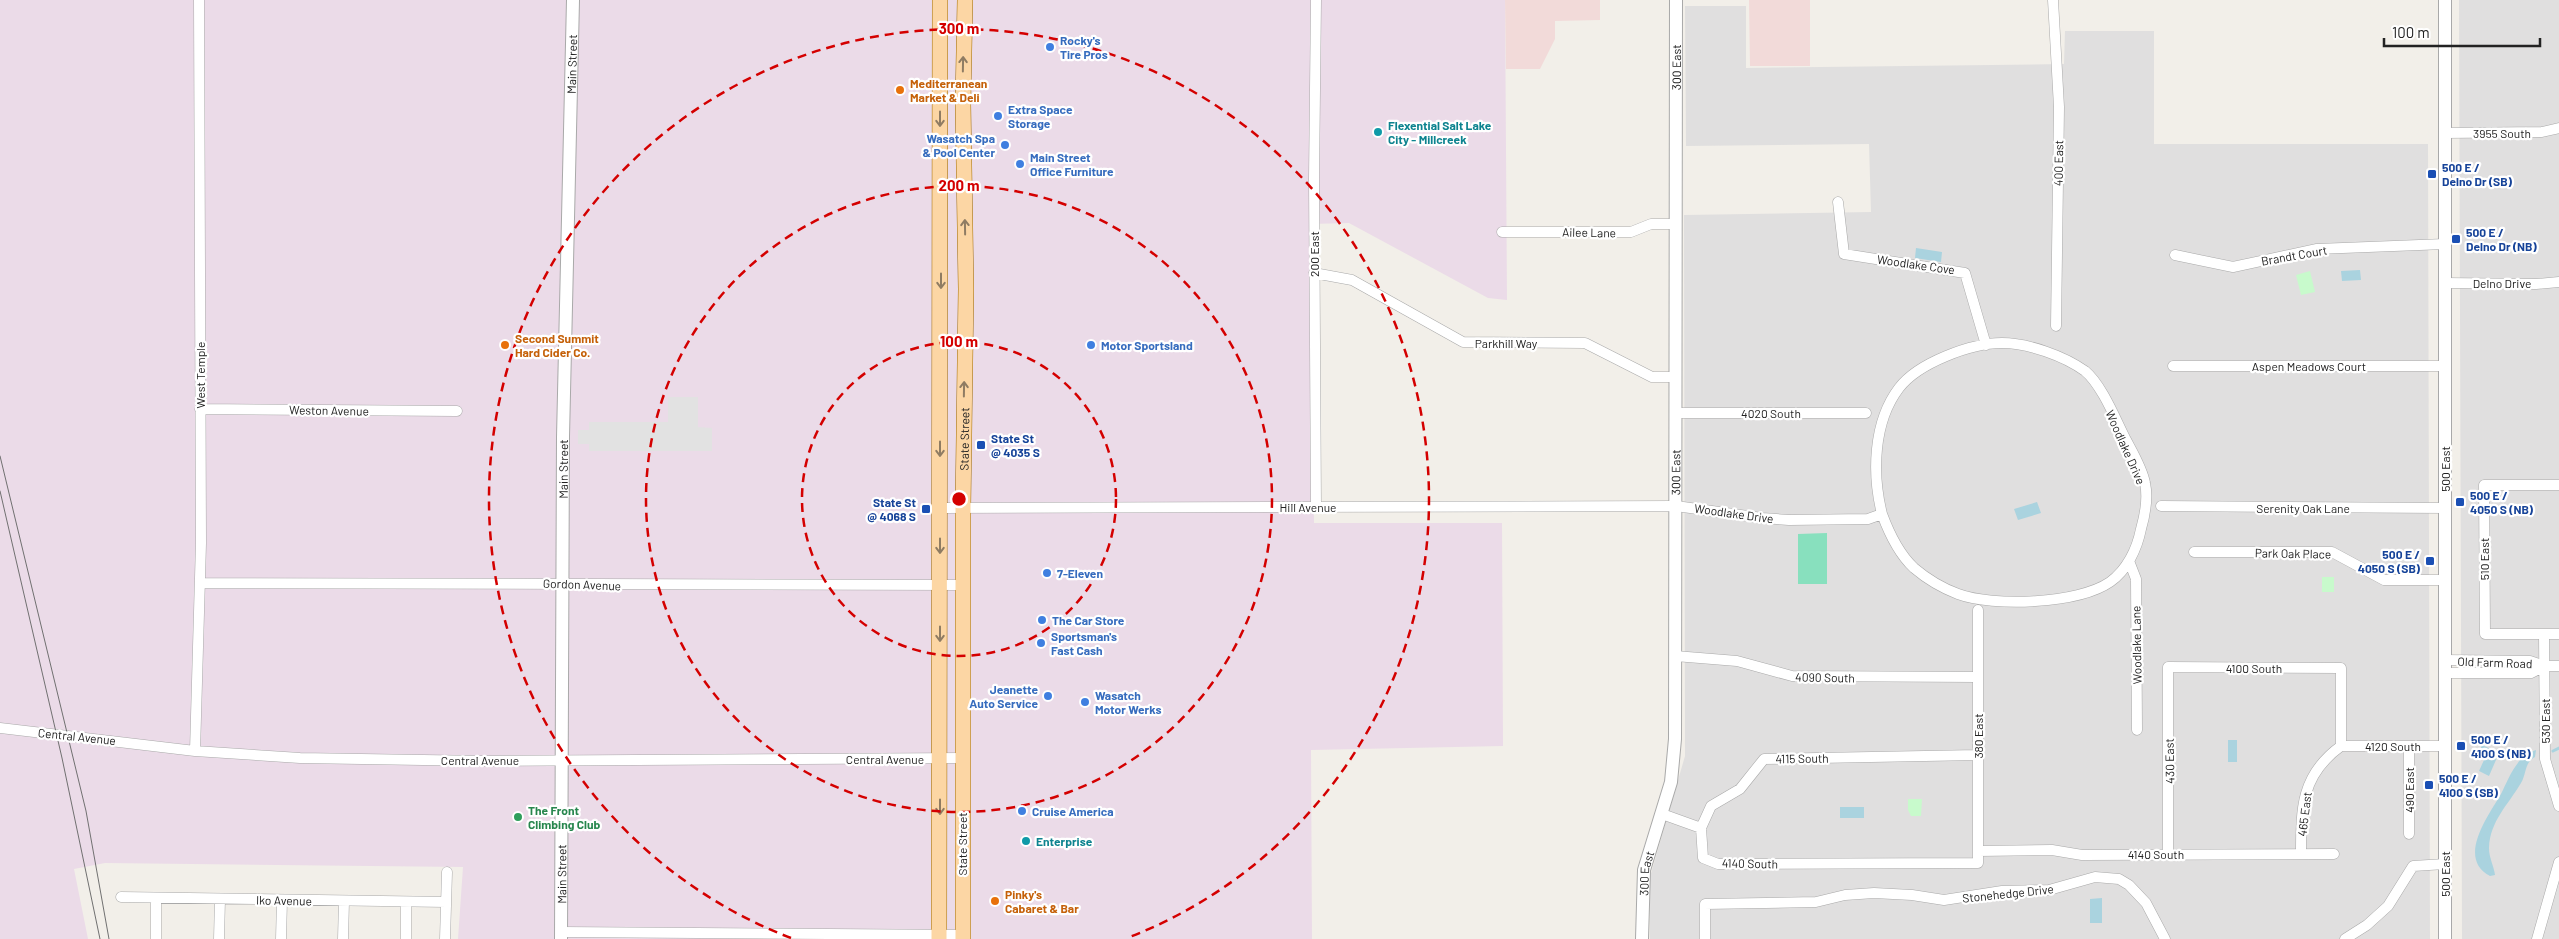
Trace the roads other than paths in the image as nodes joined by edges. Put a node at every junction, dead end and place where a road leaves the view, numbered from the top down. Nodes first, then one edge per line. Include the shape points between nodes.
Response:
1 (199, 0) edge
2 (573, 0) edge
3 (940, 0) edge
4 (965, 0) edge
5 (1316, 0) edge
6 (1676, 0) edge
7 (2053, 0) edge
8 (2444, 0) edge
9 (2559, 128) edge
10 (2445, 133) junction
11 (1838, 202) dead end
12 (1676, 224) junction
13 (1502, 232) dead end
14 (2445, 244) junction
15 (2175, 255) dead end
16 (1314, 273) junction
17 (2559, 282) edge
18 (2445, 283) junction
19 (2056, 326) dead end
20 (1986, 345) junction
21 (2173, 366) dead end
22 (2445, 366) junction
23 (1675, 377) junction
24 (200, 409) junction
25 (458, 411) dead end
26 (1676, 413) junction
27 (1866, 413) dead end
28 (2559, 485) edge
29 (1676, 506) junction
30 (2161, 506) dead end
31 (1316, 507) junction
32 (940, 508) junction
33 (963, 508) junction
34 (2445, 508) junction
35 (1882, 514) junction
36 (2194, 552) dead end
37 (2129, 562) junction
38 (2445, 580) junction
39 (200, 583) junction
40 (561, 584) junction
41 (940, 585) junction
42 (964, 585) junction
43 (1978, 610) dead end
44 (2544, 634) junction
45 (2559, 634) edge
46 (1675, 656) junction
47 (2444, 660) junction
48 (2545, 666) junction
49 (2559, 666) edge
50 (2168, 667) joint
51 (2445, 673) junction
52 (1978, 677) junction
53 (0, 728) edge
54 (2137, 730) dead end
55 (2341, 746) junction
56 (2409, 746) junction
57 (2445, 746) junction
58 (196, 751) junction
59 (1978, 756) junction
60 (940, 758) junction
61 (962, 758) junction
62 (561, 759) junction
63 (2559, 806) edge
64 (1662, 814) junction
65 (1701, 828) junction
66 (2409, 834) dead end
67 (1978, 851) junction
68 (2168, 854) junction
69 (2300, 854) junction
70 (2334, 854) dead end
71 (2559, 862) edge
72 (1978, 863) joint
73 (2445, 864) junction
74 (447, 872) dead end
75 (121, 897) dead end
76 (156, 898) junction
77 (220, 899) junction
78 (282, 900) junction
79 (344, 901) junction
80 (406, 902) junction
81 (446, 902) junction
82 (561, 936) edge
83 (939, 937) edge
84 (963, 937) edge
85 (156, 939) edge
86 (220, 939) edge
87 (281, 939) edge
88 (344, 939) edge
89 (406, 939) edge
90 (445, 939) edge
91 (1642, 939) edge
92 (1705, 939) edge
93 (2165, 939) edge
94 (2345, 939) edge
95 (2445, 939) edge
96 (2537, 939) edge

1 - 24 street, West Temple
2 - 40 street, Main Street
3 -> 32 main road, State Street
33 -> 4 main road, State Street via 966,289 962,103
5 - 16 street, 200 East
6 - 12 street, 300 East
7 - 19 street, 400 East via 2059,107
8 - 10 street, 500 East
9 - 10 street, 3955 South via 2542,132
10 - 14 street, 500 East
11 - 20 street, Woodlake Cove via 1844,254 1965,273
12 - 13 street, Ailee Lane via 1651,224 1631,232
12 - 23 street, 300 East
14 - 15 street, Brandt Court via 2317,249 2233,267
14 - 18 street, 500 East
16 - 23 street, Parkhill Way via 1352,280 1463,342 1585,343 1646,374
16 - 31 street, 200 East
17 - 18 street, Delno Drive
18 - 22 street, 500 East
20 - 35 street, Woodlake Drive via 1952,353 1900,386 1884,418 1879,438 1877,478
20 - 37 street, Woodlake Drive via 2002,343 2066,360 2086,372 2096,385 2114,415 2145,482 2145,514 2140,538
21 - 22 street, Aspen Meadows Court
22 - 34 street, 500 East
23 - 26 street, 300 East
24 - 25 street, Weston Avenue
24 - 39 street, West Temple
26 - 27 street, 4020 South
26 - 29 street, 300 East
28 - 44 street, 510 East via 2484,485 2485,634
29 - 31 street, Hill Avenue
29 - 35 street, Woodlake Drive via 1789,520 1868,519
29 - 46 street, 300 East
30 - 34 street, Serenity Oak Lane
31 - 33 street, Hill Avenue
32 - 33 street, Hill Avenue
32 -> 41 main road, State Street
33 - 42 main road, State Street
34 - 38 street, 500 East
35 - 37 street, Woodlake Drive via 1913,567 1933,582 1959,594 1980,598 2049,600 2075,597 2110,582
36 - 38 street, Park Oak Place via 2332,552 2384,580
37 - 54 street, Woodlake Lane via 2136,579
38 - 47 street, 500 East
39 - 40 street, Gordon Avenue
39 - 58 street, West Temple
40 - 41 street, Gordon Avenue
40 - 62 street, Main Street
41 - 42 street, Gordon Avenue
41 -> 60 main road, State Street
42 - 61 main road, State Street
43 - 52 street, 380 East
44 - 45 street
44 - 48 street, 530 East
46 - 52 street, 4090 South via 1737,661 1792,676
46 - 64 street, 300 East via 1674,766
47 - 48 street, Old Farm Road via 2530,661
47 - 51 street, 500 East
48 - 49 street, Old Farm Road
48 - 51 street, Old Farm Road via 2531,673
48 - 63 street, 530 East via 2545,759
50 - 55 street, 4100 South via 2341,668
50 - 68 street, 430 East
51 - 57 street, 500 East
52 - 59 street, 380 East
53 - 58 street, Central Avenue
55 - 56 street, 4120 South
55 - 69 street, 465 East via 2318,767 2308,782 2301,818
56 - 57 street, 4120 South
56 - 66 street, 490 East
57 - 73 street, 500 East
58 - 62 street, Central Avenue via 345,760
59 - 65 street, 4115 South via 1764,759 1740,789 1711,806
59 - 67 street, 380 East
60 - 61 street, Central Avenue
60 - 62 street, Central Avenue
60 -> 83 main road, State Street
61 - 84 main road, State Street
62 - 82 street, Main Street
64 - 65 street
64 - 91 street, 300 East via 1644,870
65 - 72 street, 4140 South via 1703,858 1718,864
67 - 68 street, 4140 South
67 - 72 street, 380 East
68 - 69 street, 4140 South
69 - 70 street, 4140 South
71 - 96 street
73 - 94 street via 2413,866 2388,906
73 - 95 street, 500 East
74 - 81 street
75 - 76 street, Iko Avenue
76 - 77 street, Iko Avenue
76 - 85 street
77 - 78 street, Iko Avenue
77 - 86 street
78 - 79 street, Iko Avenue
78 - 87 street
79 - 80 street, Iko Avenue
79 - 88 street
80 - 81 street, Iko Avenue
80 - 89 street
81 - 90 street
82 - 83 street
83 - 84 street
92 - 93 street, Stonehedge Drive via 1706,904 1816,902 1846,895 1882,893 1944,900 2002,891 2049,890 2095,877 2119,879 2129,885 2146,903

